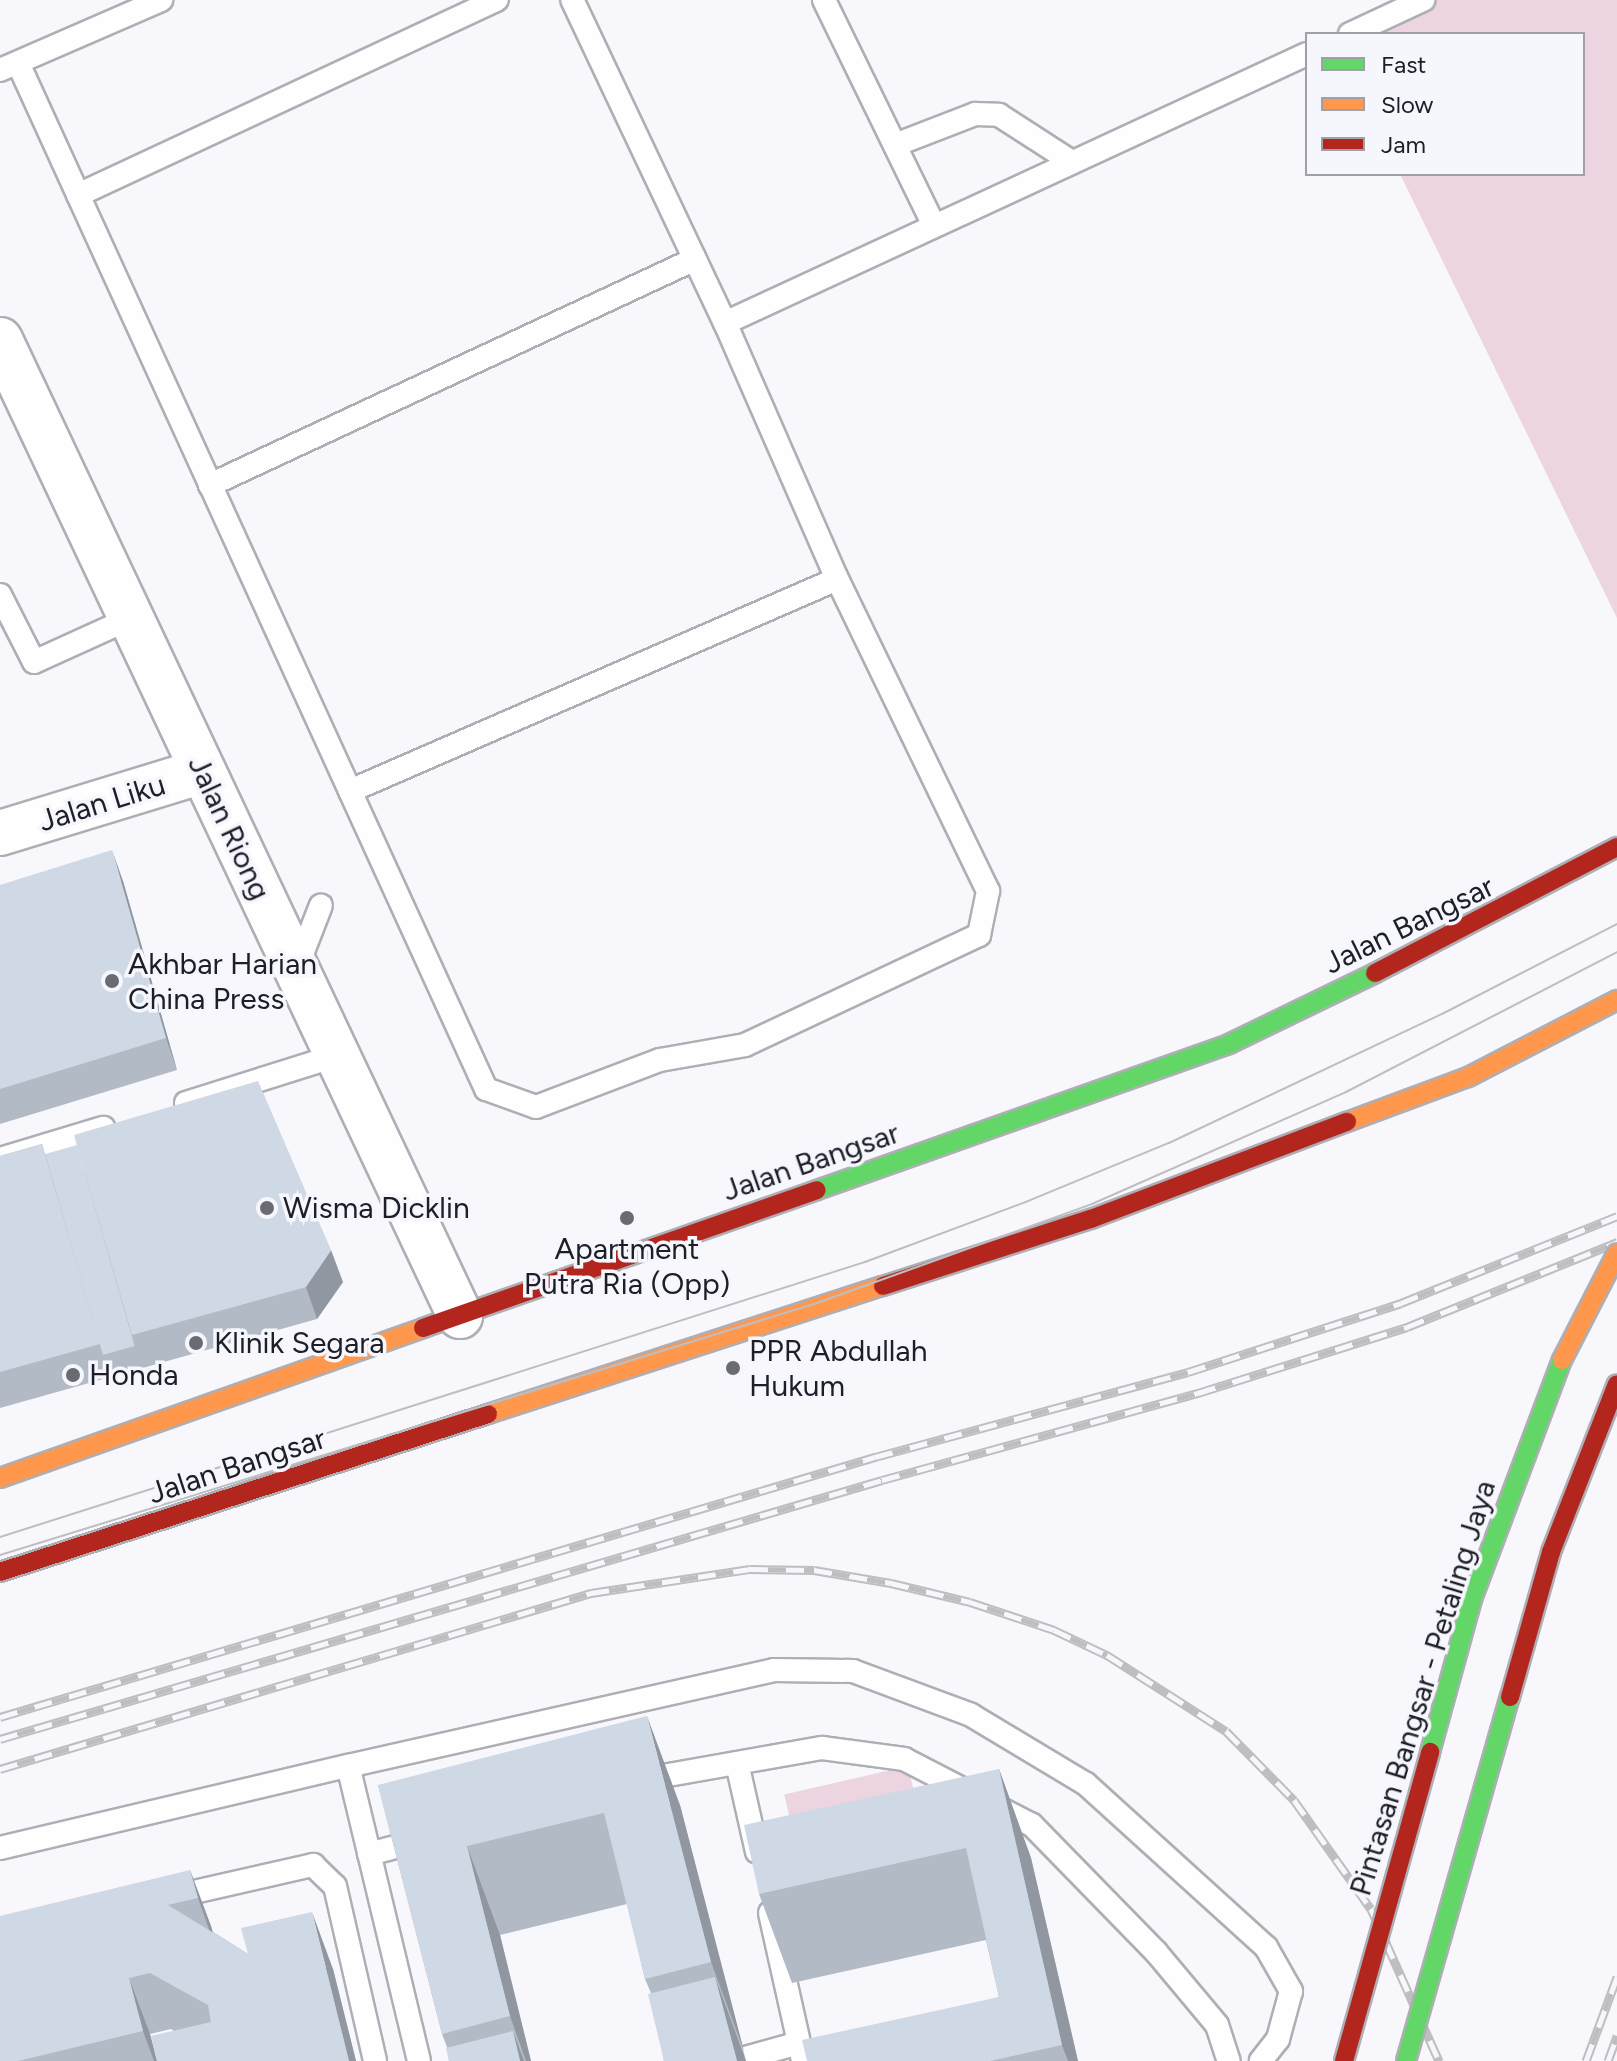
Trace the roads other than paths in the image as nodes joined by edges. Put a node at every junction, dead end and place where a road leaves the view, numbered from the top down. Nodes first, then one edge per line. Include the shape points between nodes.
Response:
1 (161, 0) edge
2 (497, 0) edge
3 (572, 0) edge
4 (824, 0) edge
5 (1423, 0) edge
6 (1354, 32) edge
7 (1305, 55) edge
8 (9, 66) edge
9 (895, 145) junction
10 (1072, 162) junction
11 (78, 195) junction
12 (934, 226) junction
13 (695, 259) junction
14 (725, 323) junction
15 (0, 340) edge
16 (210, 485) junction
17 (837, 579) junction
18 (0, 595) edge
19 (131, 618) junction
20 (203, 771) junction
21 (350, 791) junction
22 (0, 833) edge
23 (1617, 847) edge
24 (321, 905) dead end
25 (295, 974) junction
26 (1617, 1000) edge
27 (338, 1055) junction
28 (168, 1108) edge
29 (123, 1122) edge
30 (0, 1159) edge
31 (1617, 1253) edge
32 (460, 1316) junction
33 (1617, 1384) edge
34 (0, 1478) edge
35 (0, 1572) edge
36 (737, 1763) junction
37 (348, 1766) junction
38 (612, 1788) edge
39 (445, 1833) edge
40 (0, 1848) edge
41 (369, 1854) junction
42 (149, 1902) edge
43 (801, 2052) edge
44 (375, 2061) edge
45 (419, 2061) edge
46 (734, 2061) edge
47 (1229, 2061) edge
48 (1261, 2061) edge
49 (1344, 2061) edge
50 (1406, 2061) edge

1 - 8 lane
2 - 11 lane
3 - 13 lane
4 - 9 lane
5 - 6 lane
7 - 10 lane
8 - 11 lane
9 - 10 lane via 975,114 999,115
9 - 12 lane
10 - 12 lane
11 - 16 lane
12 - 14 lane
13 - 14 lane
13 - 16 lane
14 - 17 lane
15 - 19 street, Jalan Riong
16 - 21 lane
17 - 21 lane
17 - 21 lane via 988,891 979,935 745,1045 660,1060 536,1107 486,1089
18 - 19 lane via 34,662
19 - 20 street, Jalan Riong
20 - 22 street, Jalan Liku
20 - 25 street, Jalan Riong
23 - 32 main road, Jalan Bangsar via 1506,909 1229,1044
24 - 25 lane
25 - 27 street, Jalan Riong
26 - 35 main road, Jalan Bangsar via 1468,1077 1091,1219
27 - 28 lane
27 - 32 street, Jalan Riong
29 - 30 lane
31 - 49 main road, Pintasan Bangsar - Petaling Jaya, bridge via 1556,1372 1472,1599
32 - 34 main road, Jalan Bangsar
33 - 50 main road, bridge via 1551,1552
36 - 38 lane via 672,1771
36 - 43 lane
36 - 47 lane via 822,1748 904,1759 1032,1825 1156,1952 1217,2025
37 - 40 lane
37 - 41 lane
37 - 48 lane via 774,1670 853,1671 971,1715 1086,1784 1266,1947 1291,1991 1278,2039
39 - 41 lane
41 - 45 lane
42 - 44 lane via 313,1865 335,1886
43 - 46 lane

